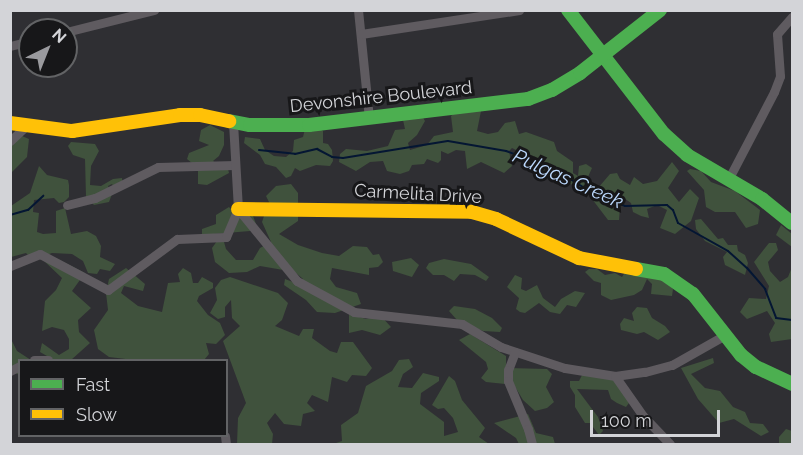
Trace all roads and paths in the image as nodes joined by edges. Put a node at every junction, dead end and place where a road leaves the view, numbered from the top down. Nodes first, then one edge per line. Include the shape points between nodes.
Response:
1 (154, 10) edge
2 (358, 10) edge
3 (519, 10) edge
4 (568, 10) edge
5 (660, 10) edge
6 (792, 17) edge
7 (78, 29) edge
8 (360, 34) junction
9 (602, 55) junction
10 (369, 118) junction
11 (233, 122) junction
12 (10, 123) edge
13 (27, 125) junction
14 (10, 141) edge
15 (235, 165) junction
16 (728, 180) junction
17 (67, 205) dead end
18 (238, 209) junction
19 (792, 223) edge
20 (10, 266) edge
21 (725, 335) junction
22 (515, 352) junction
23 (615, 376) junction
24 (792, 384) edge
25 (532, 444) edge
26 (670, 444) edge

1 - 7 street
2 - 8 street
3 - 8 street
4 - 9 street
5 - 9 street, Devonshire Boulevard
6 - 16 street via 777,34 780,76 774,93
8 - 10 street
9 - 10 street, Devonshire Boulevard via 552,90 528,99
9 - 16 street via 664,134 687,155
10 - 11 street, Devonshire Boulevard via 309,125
11 - 13 street, Devonshire Boulevard via 180,115 88,130
11 - 15 street
12 - 13 street, Devonshire Boulevard
13 - 14 street
15 - 17 street via 158,167 95,198
15 - 18 street
16 - 19 street via 762,199
18 - 20 street via 226,237 177,239 108,290 40,254
18 - 21 street, Carmelita Drive via 472,212 496,219 579,258 664,274 693,294
18 - 22 street via 297,281 354,312 462,324
21 - 23 street via 672,365
21 - 24 street, Carmelita Drive via 756,367
22 - 23 street via 565,368
22 - 25 street via 508,381
23 - 26 street via 643,416

